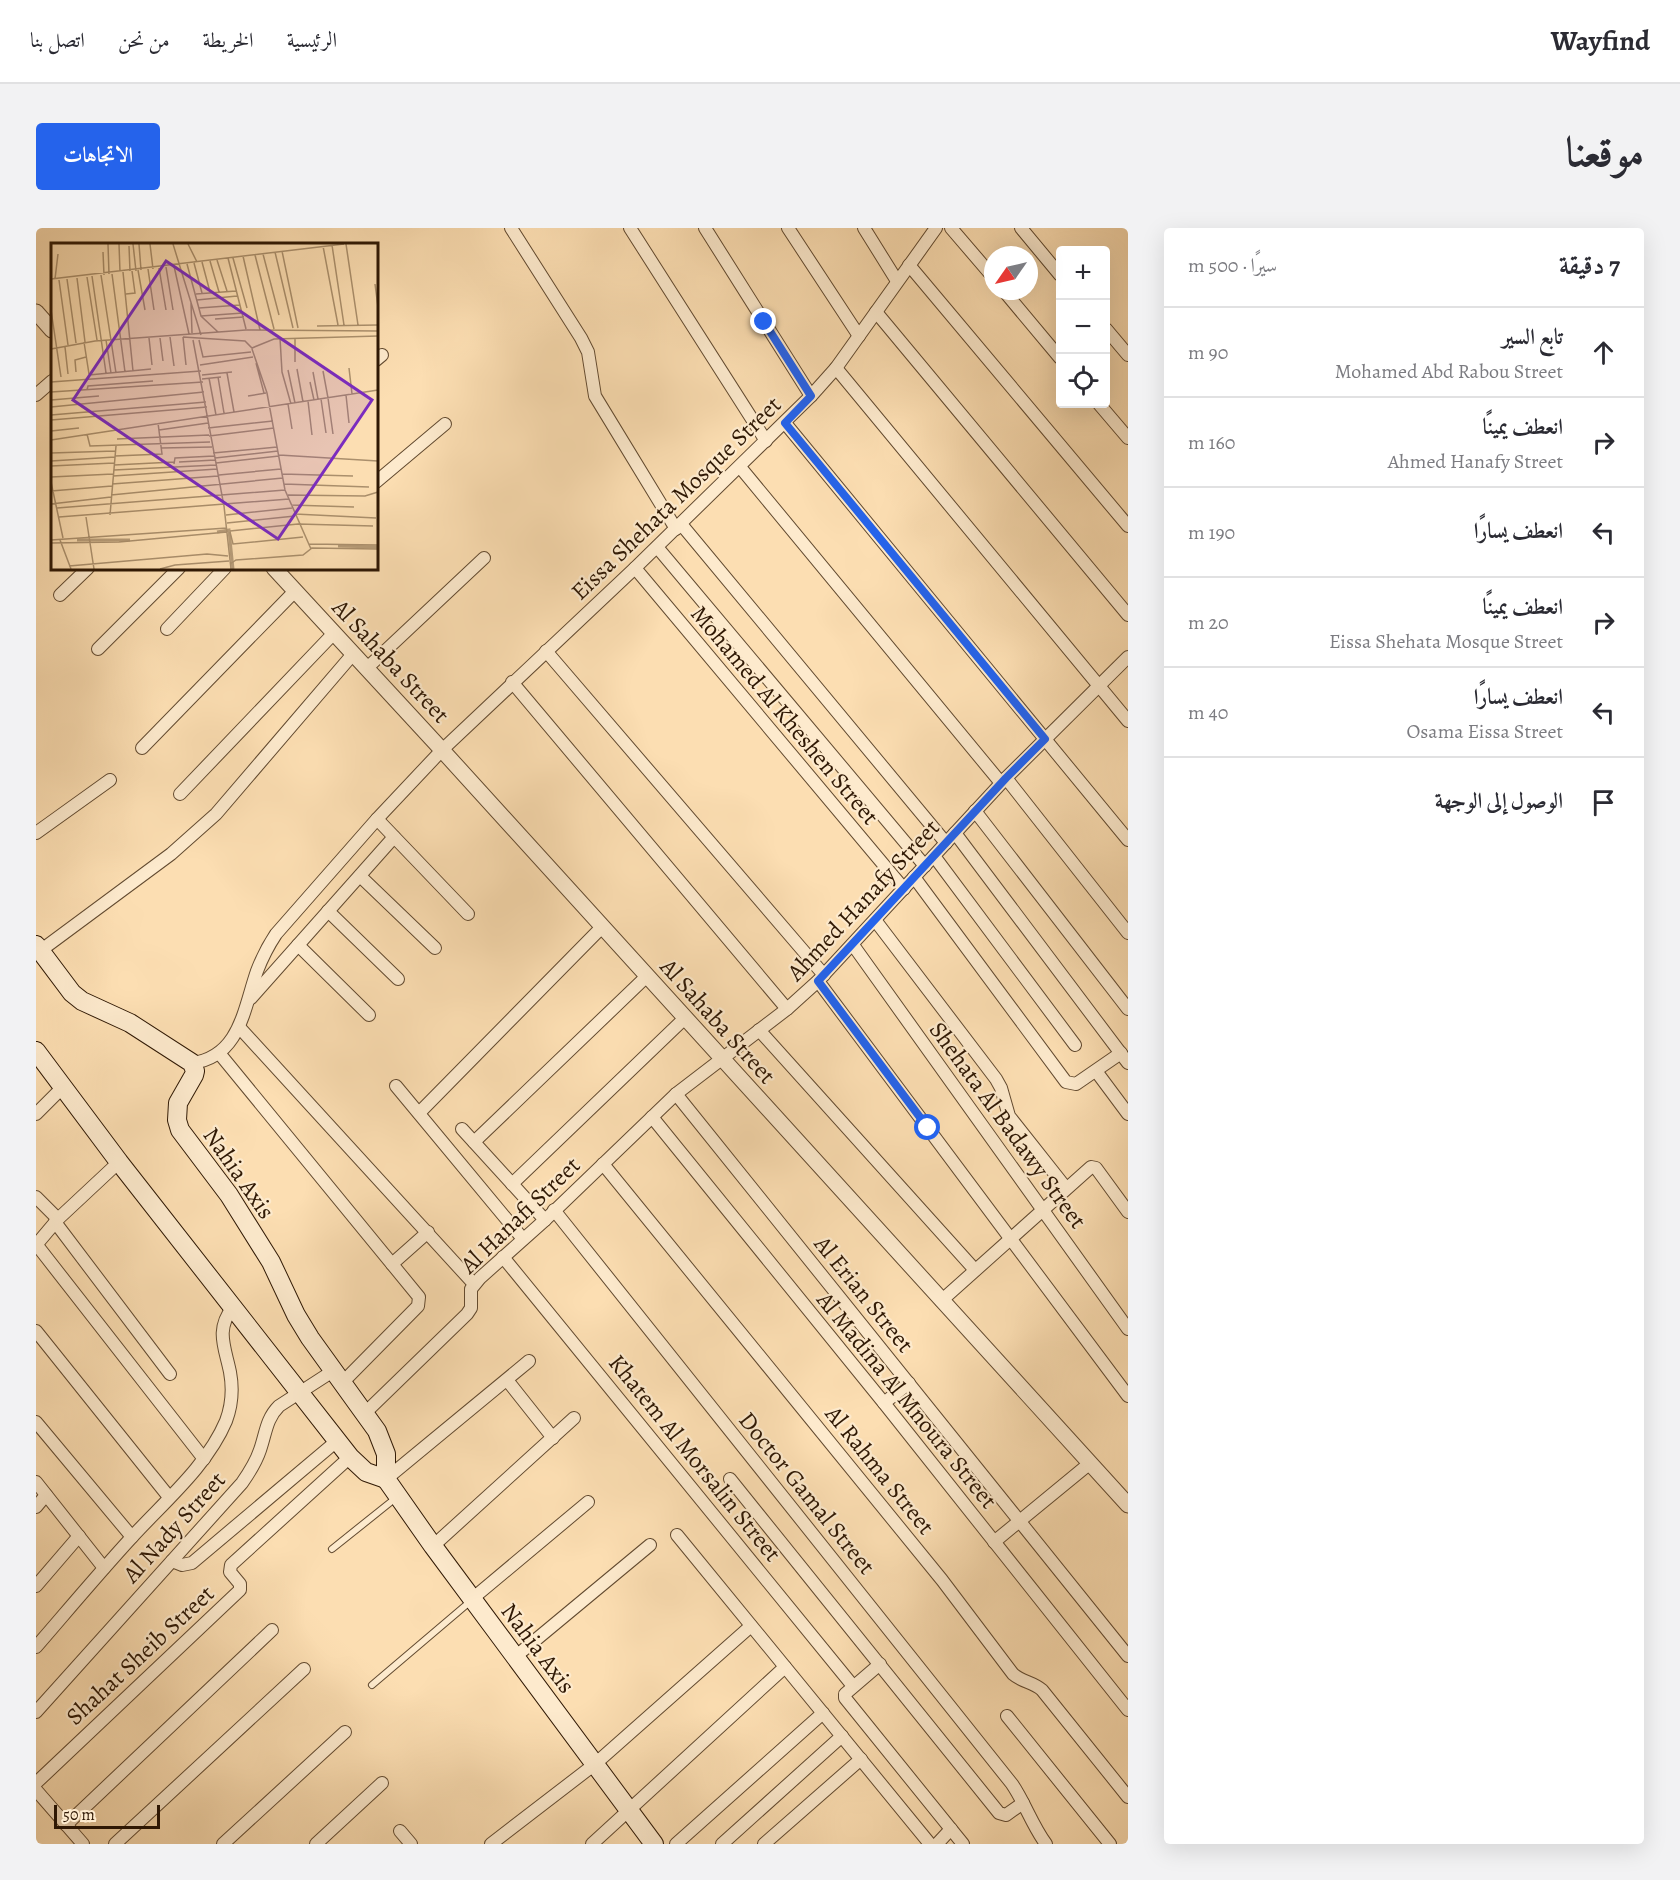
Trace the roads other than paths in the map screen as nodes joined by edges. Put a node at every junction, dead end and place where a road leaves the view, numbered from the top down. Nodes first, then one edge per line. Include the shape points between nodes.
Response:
1 (511, 228) edge
2 (630, 228) edge
3 (705, 228) edge
4 (788, 228) edge
5 (864, 228) edge
6 (935, 228) edge
7 (951, 228) edge
8 (1021, 228) edge
9 (909, 265) junction
10 (984, 266) edge
11 (1056, 270) edge
12 (897, 281) junction
13 (1012, 300) edge
14 (36, 312) edge
15 (876, 312) junction
16 (51, 329) edge
17 (1110, 333) edge
18 (859, 336) junction
19 (1057, 354) edge
20 (1128, 355) edge
21 (836, 368) junction
22 (51, 382) edge
23 (36, 394) edge
24 (811, 396) junction
25 (1102, 408) edge
26 (785, 423) junction
27 (445, 424) dead end
28 (1128, 438) edge
29 (766, 441) junction
30 (740, 467) junction
31 (378, 480) edge
32 (678, 526) junction
33 (1128, 526) edge
34 (657, 547) junction
35 (484, 558) dead end
36 (635, 568) junction
37 (86, 570) edge
38 (177, 570) edge
39 (223, 570) edge
40 (276, 570) edge
41 (295, 591) junction
42 (60, 595) dead end
43 (1128, 615) edge
44 (167, 629) dead end
45 (334, 633) junction
46 (98, 649) dead end
47 (546, 651) junction
48 (353, 654) junction
49 (1128, 657) edge
50 (367, 668) junction
51 (512, 682) junction
52 (1100, 685) junction
53 (1128, 721) edge
54 (1045, 739) junction
55 (142, 748) dead end
56 (442, 750) junction
57 (110, 780) dead end
58 (1004, 780) junction
59 (180, 794) dead end
60 (975, 811) junction
61 (377, 819) junction
62 (36, 833) edge
63 (394, 837) junction
64 (951, 838) junction
65 (1128, 840) edge
66 (934, 856) junction
67 (925, 866) junction
68 (360, 876) junction
69 (914, 877) junction
70 (904, 889) junction
71 (328, 911) junction
72 (468, 914) dead end
73 (876, 920) junction
74 (603, 926) junction
75 (1128, 933) edge
76 (298, 945) junction
77 (854, 945) junction
78 (38, 948) edge
79 (435, 948) dead end
80 (648, 976) junction
81 (821, 978) junction
82 (398, 979) dead end
83 (248, 1002) junction
84 (787, 1009) junction
85 (1128, 1009) edge
86 (369, 1015) dead end
87 (685, 1018) junction
88 (239, 1027) junction
89 (759, 1030) junction
90 (1075, 1045) dead end
91 (36, 1051) edge
92 (219, 1053) junction
93 (721, 1058) junction
94 (1125, 1058) edge
95 (192, 1063) junction
96 (1096, 1071) junction
97 (396, 1086) dead end
98 (63, 1087) junction
99 (676, 1094) junction
100 (419, 1113) junction
101 (36, 1114) edge
102 (1128, 1114) edge
103 (652, 1117) junction
104 (462, 1129) dead end
105 (474, 1142) junction
106 (119, 1162) junction
107 (603, 1164) junction
108 (512, 1184) junction
109 (1066, 1188) junction
110 (36, 1197) edge
111 (554, 1210) junction
112 (1043, 1210) junction
113 (1128, 1212) edge
114 (544, 1220) junction
115 (57, 1221) junction
116 (428, 1232) junction
117 (1011, 1238) junction
118 (523, 1239) junction
119 (36, 1245) edge
120 (503, 1257) junction
121 (392, 1264) junction
122 (975, 1270) junction
123 (474, 1284) junction
124 (941, 1301) junction
125 (233, 1307) junction
126 (1128, 1329) edge
127 (36, 1331) edge
128 (529, 1361) dead end
129 (170, 1374) dead end
130 (337, 1377) junction
131 (507, 1380) junction
132 (909, 1383) junction
133 (300, 1392) junction
134 (1128, 1396) edge
135 (884, 1403) junction
136 (364, 1413) junction
137 (574, 1418) dead end
138 (36, 1422) edge
139 (553, 1438) junction
140 (338, 1440) junction
141 (351, 1457) junction
142 (204, 1459) junction
143 (1089, 1464) junction
144 (386, 1479) junction
145 (730, 1479) dead end
146 (36, 1482) edge
147 (46, 1495) junction
148 (398, 1496) junction
149 (169, 1497) junction
150 (1126, 1498) edge
151 (588, 1502) dead end
152 (36, 1507) edge
153 (1019, 1521) junction
154 (677, 1535) dead end
155 (79, 1536) junction
156 (132, 1537) junction
157 (994, 1542) junction
158 (650, 1545) dead end
159 (433, 1546) junction
160 (332, 1549) dead end
161 (172, 1561) junction
162 (104, 1568) junction
163 (36, 1586) edge
164 (472, 1599) junction
165 (751, 1626) junction
166 (272, 1630) dead end
167 (36, 1647) edge
168 (1128, 1656) edge
169 (515, 1657) junction
170 (880, 1664) junction
171 (785, 1667) junction
172 (304, 1669) dead end
173 (372, 1685) dead end
174 (853, 1686) junction
175 (1128, 1710) edge
176 (36, 1712) edge
177 (823, 1713) junction
178 (1007, 1716) dead end
179 (345, 1732) dead end
180 (842, 1736) junction
181 (861, 1759) junction
182 (595, 1764) junction
183 (36, 1782) edge
184 (382, 1783) dead end
185 (36, 1790) edge
186 (1128, 1797) edge
187 (1023, 1803) junction
188 (630, 1811) junction
189 (66, 1825) junction
190 (951, 1830) junction
191 (400, 1831) dead end
192 (83, 1844) edge
193 (115, 1844) edge
194 (223, 1844) edge
195 (316, 1844) edge
196 (411, 1844) edge
197 (491, 1844) edge
198 (592, 1844) edge
199 (654, 1844) edge
200 (676, 1844) edge
201 (722, 1844) edge
202 (764, 1844) edge
203 (930, 1844) edge
204 (937, 1844) edge
205 (963, 1844) edge
206 (1046, 1844) edge
207 (1110, 1844) edge

1 - 32 street via 588,352 595,396
2 - 29 street
3 - 24 street
4 - 18 street
5 - 12 street
6 - 9 street, Eissa Shehata Mosque Street
7 - 10 street
8 - 11 street
9 - 12 street, Eissa Shehata Mosque Street
9 - 33 street
12 - 15 street, Eissa Shehata Mosque Street
13 - 19 street
14 - 16 street
15 - 18 street, Eissa Shehata Mosque Street
15 - 43 street
17 - 20 street
18 - 21 street, Eissa Shehata Mosque Street
21 - 24 street, Eissa Shehata Mosque Street
21 - 52 street
22 - 23 street
24 - 26 street, Eissa Shehata Mosque Street
25 - 28 street
26 - 29 street, Eissa Shehata Mosque Street
26 - 54 street
27 - 31 street
29 - 30 street, Eissa Shehata Mosque Street
30 - 32 street, Eissa Shehata Mosque Street
30 - 58 street
32 - 34 street, Eissa Shehata Mosque Street
32 - 64 street
34 - 36 street, Eissa Shehata Mosque Street
34 - 67 street
35 - 50 street
36 - 47 street, Eissa Shehata Mosque Street
36 - 70 street, Mohamed Al Kheshen Street
37 - 42 street
38 - 46 street
39 - 44 street
40 - 41 street, Al Sahaba Street
41 - 45 street, Al Sahaba Street
41 - 55 street
45 - 48 street, Al Sahaba Street
45 - 59 street
47 - 51 street, Eissa Shehata Mosque Street
47 - 81 street
48 - 50 street, Al Sahaba Street
48 - 78 street via 216,814 171,854
49 - 52 street, Ahmed Hanafy Street
50 - 56 street, Al Sahaba Street
51 - 56 street, Eissa Shehata Mosque Street
51 - 84 street
52 - 53 street
52 - 54 street, Ahmed Hanafy Street
54 - 58 street, Ahmed Hanafy Street
54 - 65 street
56 - 61 street, Eissa Shehata Mosque Street
56 - 74 street, Al Sahaba Street
57 - 62 street
58 - 60 street, Ahmed Hanafy Street
58 - 75 street
60 - 64 street, Ahmed Hanafy Street
60 - 85 street
61 - 63 street
61 - 83 street, Eissa Shehata Mosque Street via 276,934 266,949
63 - 68 street
63 - 72 street
64 - 66 street, Ahmed Hanafy Street
64 - 94 street
66 - 67 street, Ahmed Hanafy Street
66 - 90 street
67 - 69 street, Ahmed Hanafy Street
68 - 71 street
68 - 79 street
69 - 70 street, Ahmed Hanafy Street
69 - 96 street via 1066,1082 1076,1084
70 - 73 street, Ahmed Hanafy Street
71 - 76 street
71 - 82 street
73 - 77 street, Ahmed Hanafy Street
73 - 109 street via 996,1079 1009,1116
74 - 80 street, Al Sahaba Street
74 - 100 street
76 - 83 street
76 - 86 street
77 - 81 street, Ahmed Hanafy Street
77 - 112 street, Shehata Al Badawy Street
78 - 95 main road via 72,993 130,1023
80 - 87 street, Al Sahaba Street
80 - 105 street
81 - 84 street, Ahmed Hanafy Street
81 - 117 street
83 - 88 street, Eissa Shehata Mosque Street
84 - 89 street, Ahmed Hanafy Street
87 - 93 street, Al Sahaba Street
87 - 108 street
88 - 92 street, Eissa Shehata Mosque Street
88 - 116 street
89 - 93 street, Ahmed Hanafy Street
89 - 122 street
91 - 98 main road, Nahia Axis
92 - 95 street
92 - 121 street
93 - 99 street, Al Hanafi Street
93 - 124 street, Al Sahaba Street
94 - 96 street
95 - 130 main road, Nahia Axis via 194,1075 176,1110 180,1130 229,1195 271,1262 302,1327
96 - 102 street
97 - 100 street
98 - 101 street
98 - 106 main road, Nahia Axis
99 - 103 street, Al Hanafi Street
99 - 132 street, Al Erian Street
100 - 118 street
103 - 107 street, Al Hanafi Street
103 - 135 street, Al Madina Al Mnoura Street
104 - 105 street
105 - 108 street
106 - 115 street
106 - 125 main road, Nahia Axis
107 - 111 street, Al Hanafi Street
107 - 186 street, Al Rahma Street via 942,1580 1013,1674 1042,1690
108 - 114 street
109 - 112 street
109 - 113 street via 1096,1168
110 - 115 street
111 - 114 street, Al Hanafi Street
111 - 187 street, Doctor Gamal Street via 1012,1784
112 - 117 street
112 - 126 street, Shehata Al Badawy Street
114 - 118 street, Al Hanafi Street
115 - 119 street
115 - 129 street
116 - 121 street
116 - 123 street
117 - 122 street
117 - 134 street
118 - 120 street, Al Hanafi Street
119 - 142 street
120 - 123 street, Al Hanafi Street
120 - 174 street, Khatem Al Morsalin Street
121 - 130 street, Al Nady Street via 420,1302
122 - 124 street
123 - 136 street, Al Hanafi Street via 468,1314
124 - 143 street, Al Sahaba Street
125 - 133 main road, Nahia Axis
125 - 142 street via 225,1317 222,1339 232,1384 229,1409
127 - 149 street
128 - 131 street
130 - 133 street, Al Nady Street
130 - 136 main road, Nahia Axis
131 - 139 street
131 - 144 street
132 - 135 street
132 - 153 street, Al Erian Street
133 - 140 main road, Nahia Axis
133 - 161 street, Al Nady Street via 268,1421 250,1473
135 - 157 street, Al Madina Al Mnoura Street
136 - 144 main road, Nahia Axis via 383,1442
137 - 139 street
138 - 156 street
139 - 159 street
140 - 141 main road, Nahia Axis
140 - 161 street via 192,1563
141 - 144 main road, Nahia Axis via 366,1472
141 - 183 street, Shahat Sheib Street via 231,1566 230,1572 241,1585 240,1590
142 - 149 street
143 - 150 street, Al Sahaba Street
143 - 153 street
144 - 148 main road, Nahia Axis
145 - 170 street
146 - 147 street
147 - 152 street
147 - 155 street
148 - 159 main road, Nahia Axis
148 - 160 lane
149 - 156 street
151 - 164 street
153 - 157 street
153 - 168 street, Al Erian Street
154 - 165 street
155 - 162 street
155 - 163 street
156 - 162 street
157 - 175 street, Al Madina Al Mnoura Street
158 - 169 street
159 - 164 main road, Nahia Axis
161 - 176 street, Al Nady Street
162 - 167 street
164 - 169 main road, Nahia Axis
164 - 173 lane
165 - 171 street
165 - 182 street
166 - 189 street
169 - 182 main road, Nahia Axis
170 - 174 street
170 - 187 street via 999,1813 1006,1815
171 - 177 street
171 - 188 street
172 - 193 street
174 - 190 street via 845,1700
177 - 180 street
177 - 200 street
178 - 207 street
179 - 194 street
180 - 181 street
180 - 201 street
181 - 202 street
181 - 203 street
182 - 188 main road, Nahia Axis
182 - 197 street
184 - 195 street
185 - 189 street
187 - 206 street, Doctor Gamal Street
188 - 198 street
188 - 199 main road, Nahia Axis
189 - 192 street
190 - 204 street
190 - 205 street
191 - 196 street

